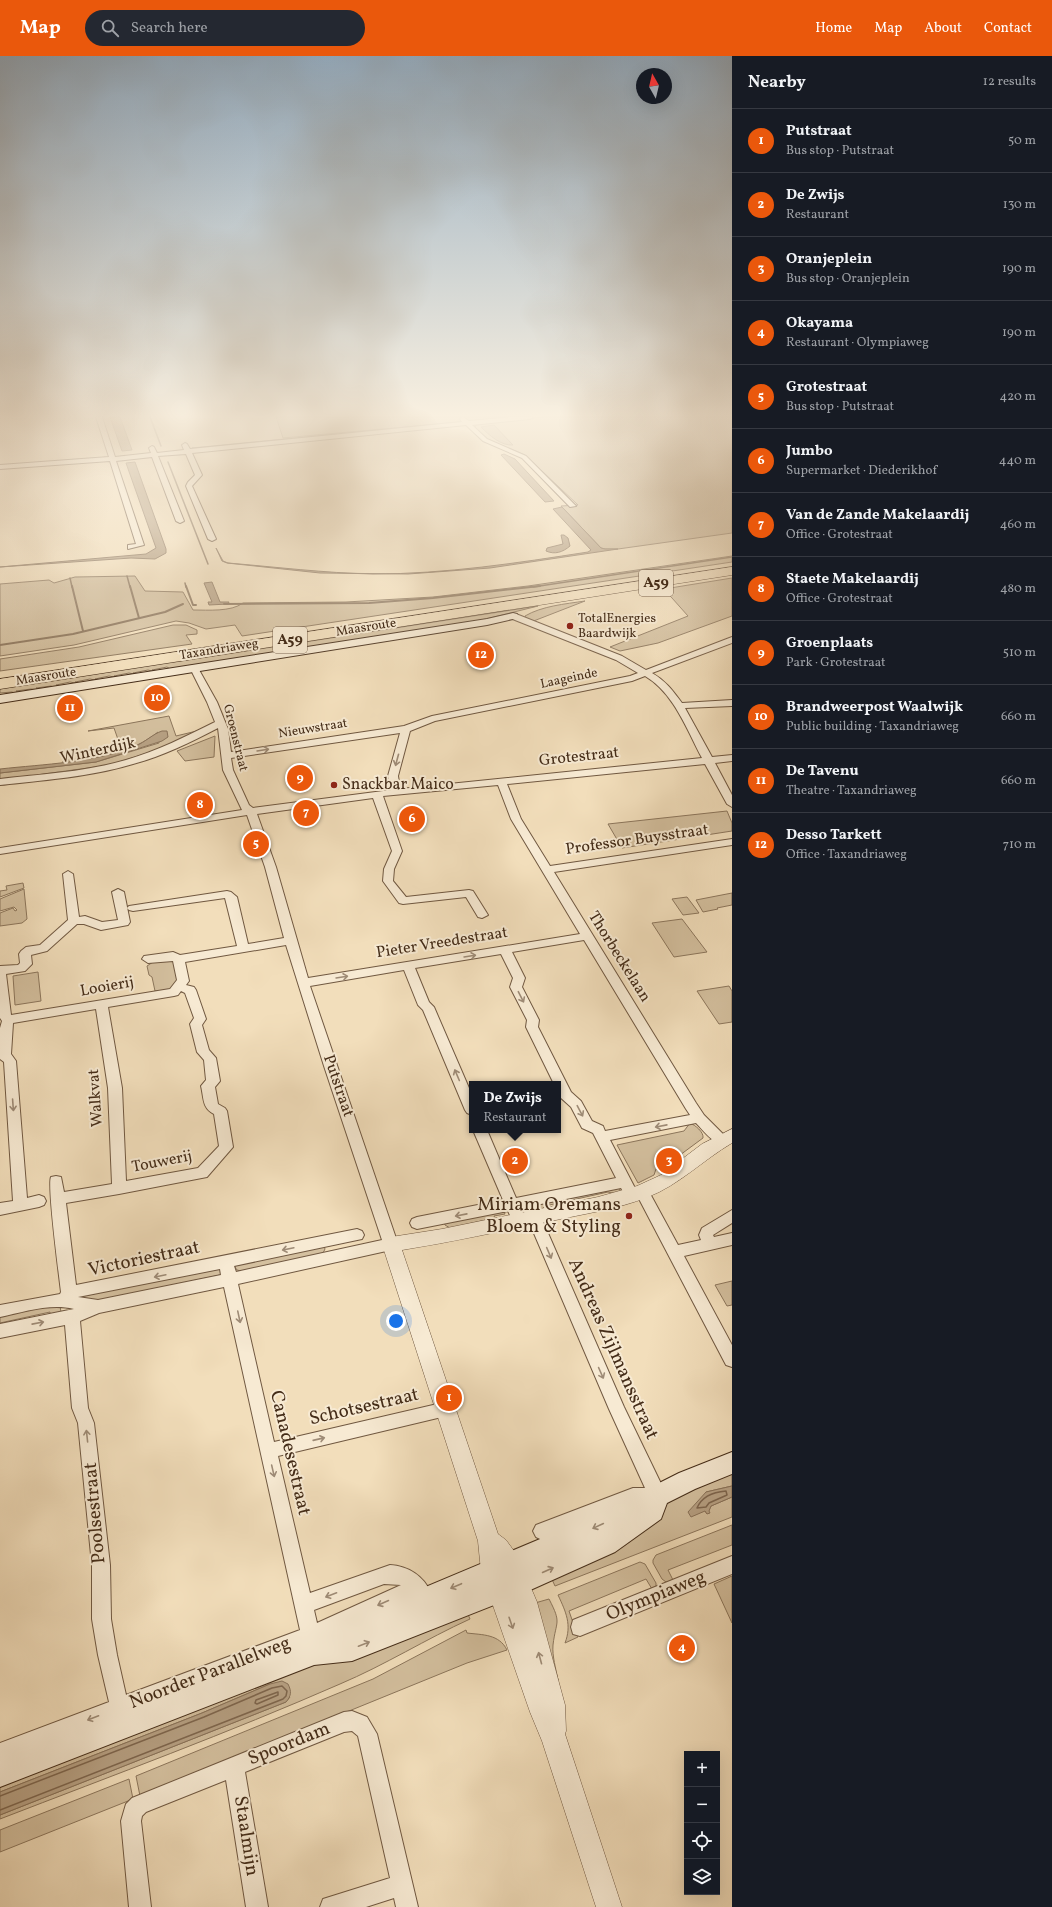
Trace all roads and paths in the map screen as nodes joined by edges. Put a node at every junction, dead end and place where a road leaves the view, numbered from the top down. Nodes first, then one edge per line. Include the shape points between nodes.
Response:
1 (127, 503) edge
2 (166, 503) edge
3 (173, 503) edge
4 (197, 503) edge
5 (569, 503) edge
6 (572, 506) dead end
7 (180, 521) dead end
8 (172, 522) dead end
9 (212, 538) dead end
10 (131, 547) dead end
11 (732, 566) edge
12 (732, 571) edge
13 (579, 595) junction
14 (513, 616) junction
15 (732, 640) edge
16 (194, 668) junction
17 (57, 670) junction
18 (646, 672) junction
19 (0, 673) edge
20 (0, 678) edge
21 (0, 684) edge
22 (0, 699) edge
23 (732, 703) edge
24 (679, 706) junction
25 (220, 723) junction
26 (406, 728) junction
27 (225, 756) junction
28 (732, 758) edge
29 (710, 760) junction
30 (501, 781) junction
31 (0, 782) edge
32 (396, 792) junction
33 (377, 794) junction
34 (732, 804) edge
35 (251, 812) junction
36 (732, 842) edge
37 (0, 851) edge
38 (547, 870) junction
39 (68, 874) dead end
40 (118, 892) dead end
41 (133, 908) dead end
42 (482, 915) dead end
43 (74, 921) junction
44 (587, 936) junction
45 (290, 941) junction
46 (243, 948) junction
47 (504, 949) junction
48 (148, 959) dead end
49 (178, 959) junction
50 (408, 965) junction
51 (0, 970) edge
52 (303, 983) junction
53 (180, 986) junction
54 (102, 1005) junction
55 (8, 1020) junction
56 (2, 1055) edge
57 (559, 1081) edge
58 (561, 1085) edge
59 (469, 1103) edge
60 (699, 1118) junction
61 (481, 1133) edge
62 (602, 1137) junction
63 (727, 1138) edge
64 (56, 1181) dead end
65 (119, 1189) junction
66 (633, 1190) junction
67 (57, 1199) junction
68 (39, 1201) dead end
69 (20, 1205) junction
70 (0, 1209) edge
71 (522, 1214) junction
72 (732, 1216) edge
73 (417, 1223) dead end
74 (439, 1228) junction
75 (357, 1235) dead end
76 (732, 1239) edge
77 (326, 1242) junction
78 (391, 1244) junction
79 (710, 1244) junction
80 (675, 1252) junction
81 (349, 1253) junction
82 (226, 1262) junction
83 (231, 1279) junction
84 (67, 1297) junction
85 (97, 1307) junction
86 (0, 1311) edge
87 (72, 1317) junction
88 (0, 1331) edge
89 (732, 1360) edge
90 (446, 1409) junction
91 (268, 1451) junction
92 (732, 1463) edge
93 (655, 1490) junction
94 (568, 1530) junction
95 (542, 1531) dead end
96 (732, 1565) edge
97 (504, 1577) junction
98 (426, 1601) junction
99 (304, 1605) junction
100 (580, 1627) dead end
101 (312, 1644) junction
102 (120, 1708) junction
103 (0, 1753) edge
104 (234, 1766) junction
105 (0, 1774) edge
106 (402, 1885) junction
107 (140, 1907) edge
108 (257, 1907) edge
109 (330, 1907) edge
110 (407, 1907) edge
111 (609, 1907) edge

1 - 10 street via 140,544
2 - 8 street
3 - 7 street
4 - 9 street
5 - 6 street
11 - 17 highway, Maasroute / A59
12 - 13 highway, Maasroute / A59
13 - 14 highway, A59
13 - 21 highway, Maasroute / A59
14 - 16 main road, Taxandriaweg
14 - 18 street
15 - 18 street, Laageinde
16 - 22 main road, Taxandriaweg
16 - 25 street, Groenstraat
17 - 19 highway, A59
17 - 20 highway, Maasroute / A59
18 - 24 street via 667,689
18 - 26 street, Laageinde via 601,686 432,719
23 - 24 street
24 - 29 street
25 - 27 street, Groenstraat
25 - 31 street, Winterdijk via 162,750 116,766 80,773
27 -> 26 street, Nieuwstraat
26 -> 32 street via 393,776
27 - 35 street, Groenstraat via 228,770 245,808
28 - 29 street, Grotestraat
29 - 30 street, Grotestraat
29 - 34 street
30 - 32 street, Grotestraat
30 - 38 street, Thorbeckelaan via 516,819
32 - 33 street, Grotestraat
33 - 35 street, Grotestraat
33 - 42 street via 397,851 389,869 388,881 403,901 470,893
35 - 37 street, Grotestraat
35 - 45 street, Putstraat via 276,883
36 - 38 street, Professor Buysstraat
38 - 44 street, Thorbeckelaan
39 - 43 street
40 - 43 street via 124,922 101,926 85,920
41 - 46 street via 227,894 231,897
43 - 51 street via 42,948 30,950 25,954 26,964 21,968
44 - 47 street, Pieter Vreedestraat
44 - 60 street, Thorbeckelaan
45 - 46 street, Looierij
45 - 52 street, Putstraat
46 - 49 street, Looierij
50 -> 47 street, Pieter Vreedestraat
47 -> 57 street via 519,978 516,987 533,1020 532,1026
48 - 49 street, Looierij via 173,956
49 - 53 street via 183,982
52 -> 50 street, Pieter Vreedestraat
59 -> 50 street
51 - 55 street via 4,1015
52 - 78 street, Putstraat
53 - 54 street, Looierij via 174,992
53 - 65 street, Touwerij via 190,990 200,1019 196,1024 203,1052 210,1058 213,1081 208,1086 212,1107 220,1111 226,1147 202,1173
54 - 55 street, Looierij
54 - 65 street, Walkvat via 115,1088
55 - 56 street via 6,1047
56 -> 69 street via 10,1061
58 -> 62 street via 587,1124 598,1130
60 -> 62 street
60 - 63 street, Thorbeckelaan
61 - 71 street, Andreas Zijlmansstraat
62 - 66 street
63 - 66 street via 667,1180
64 - 67 street
65 - 67 street, Touwerij
66 - 71 street
66 - 71 street via 598,1204
66 - 80 street
67 - 84 street
68 - 69 street
69 - 70 street
71 - 74 street
71 -> 93 street, Andreas Zijlmansstraat
72 - 79 street via 707,1232
73 - 74 street
74 - 78 street
75 - 77 street, Victoriestraat
76 - 79 street
77 - 81 street
77 -> 82 street, Victoriestraat
78 - 81 street, Victoriestraat
78 - 90 street, Putstraat
79 - 80 street
80 - 89 street
81 - 83 street, Victoriestraat
82 - 83 street
82 -> 84 street, Victoriestraat
83 - 85 street, Victoriestraat
83 -> 91 street, Canadesestraat
84 - 85 street, Victoriestraat via 82,1305
84 - 86 street, Victoriestraat
85 - 87 street, Victoriestraat
88 -> 87 street, Victoriestraat
102 -> 87 street, Poolsestraat via 106,1652 99,1587 101,1565 86,1423 80,1408
91 -> 90 street, Schotsestraat
90 - 97 street, Putstraat via 489,1541 489,1553
91 -> 99 street, Canadesestraat
92 - 93 main road via 687,1481
93 - 94 street via 633,1496
93 -> 94 main road via 598,1526
97 -> 93 main road via 607,1544 653,1511
94 - 95 street
94 - 97 main road
96 - 100 street, Olympiaweg
97 - 98 main road, Noorder Parallelweg
97 - 111 street, Putstraat via 525,1602 553,1705 554,1738
98 -> 99 street via 405,1577 395,1573
98 -> 101 street, Noorder Parallelweg
98 - 101 main road, Noorder Parallelweg via 352,1648
99 - 101 street, Canadesestraat
101 - 102 street, Noorder Parallelweg
101 - 105 main road, Noorder Parallelweg
102 -> 103 street, Noorder Parallelweg
104 - 106 street, Spoordam via 344,1722 355,1720 362,1724 367,1734
104 - 107 street, Spoordam via 139,1805 133,1811 131,1821
104 - 108 street, Staalmijn
106 - 109 street
106 - 110 street, Spoordam

